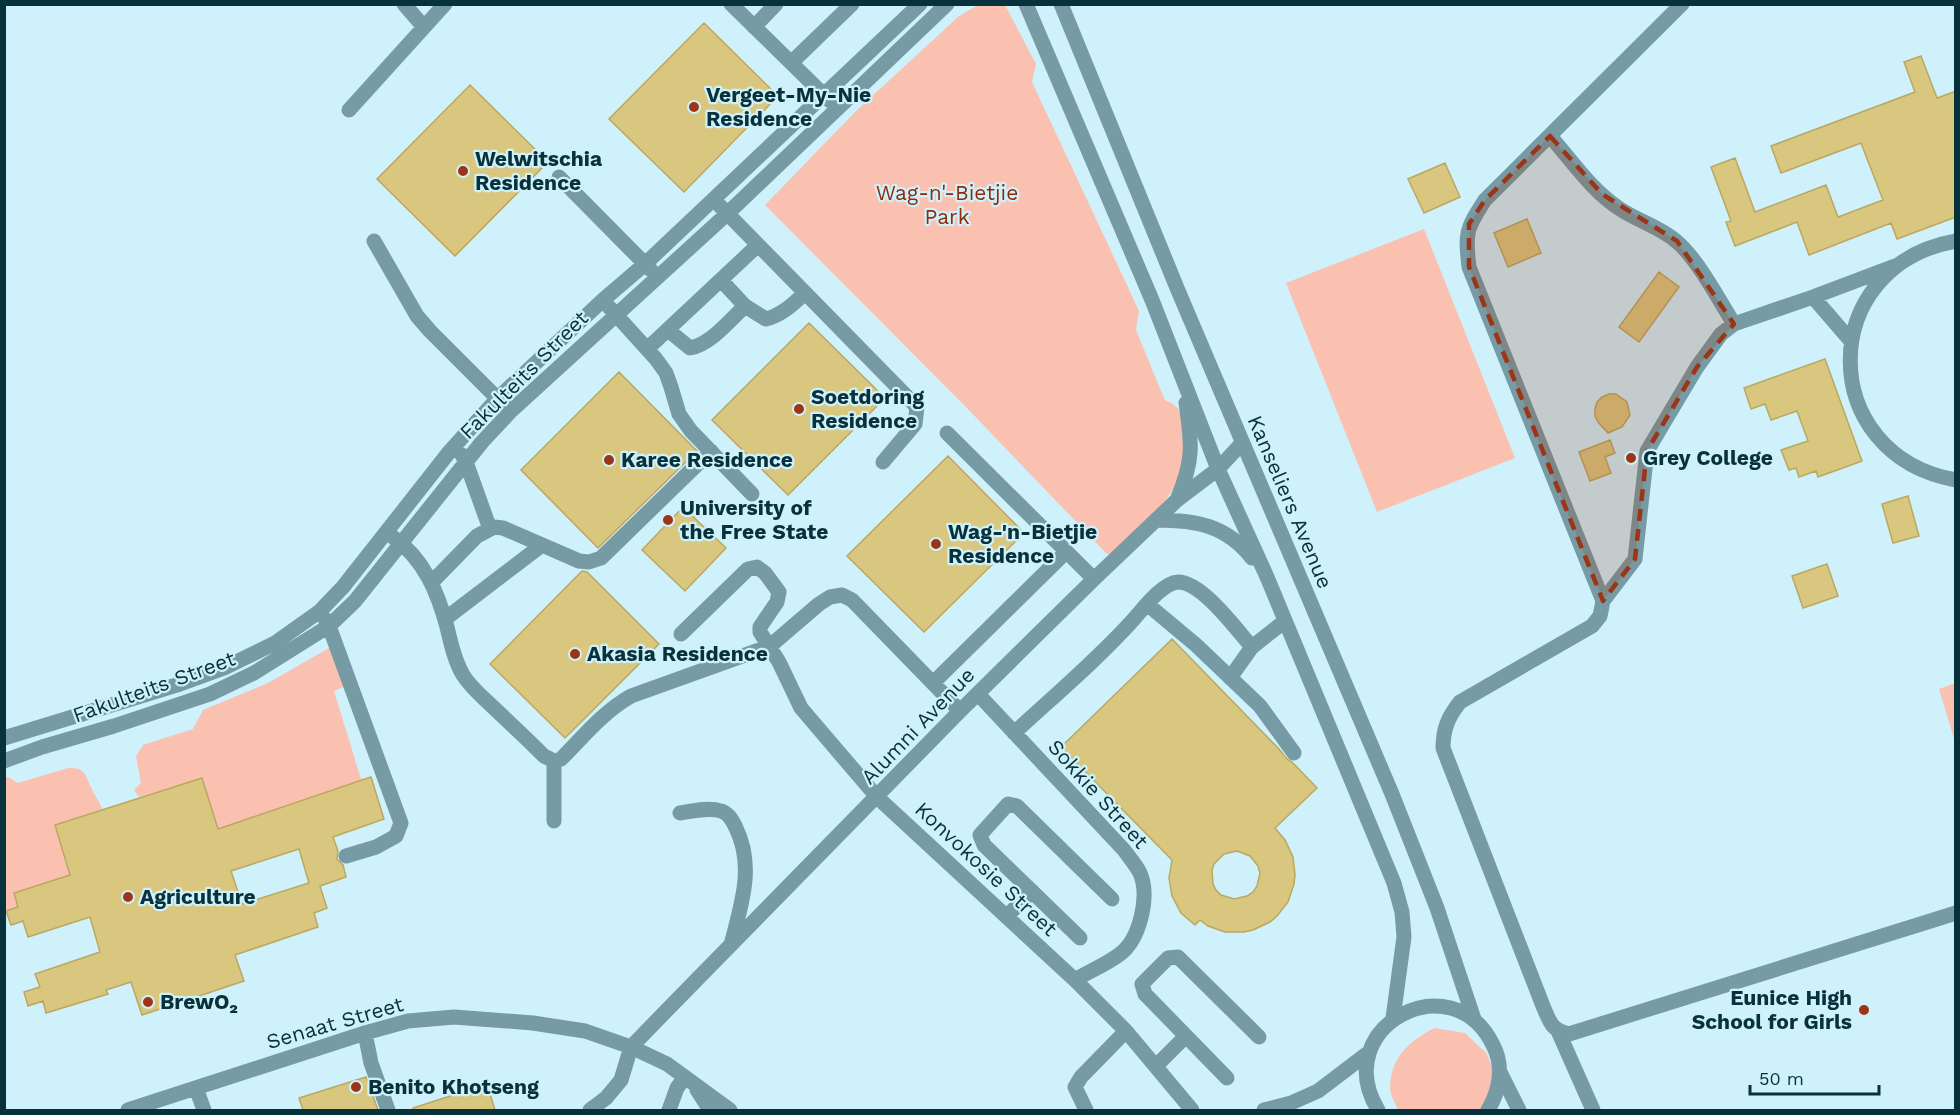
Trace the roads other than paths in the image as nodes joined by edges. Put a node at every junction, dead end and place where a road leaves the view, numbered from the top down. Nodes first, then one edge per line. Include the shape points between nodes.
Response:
1 (404, 4) edge
2 (445, 4) edge
3 (731, 4) edge
4 (776, 4) edge
5 (852, 4) edge
6 (920, 4) edge
7 (947, 4) edge
8 (1026, 4) edge
9 (1061, 4) edge
10 (1682, 4) edge
11 (423, 26) junction
12 (754, 27) junction
13 (792, 62) junction
14 (824, 95) junction
15 (837, 107) junction
16 (349, 110) dead end
17 (1550, 136) junction
18 (559, 177) dead end
19 (714, 199) junction
20 (728, 213) junction
21 (374, 241) dead end
22 (1956, 241) edge
23 (758, 245) junction
24 (645, 264) junction
25 (1895, 266) junction
26 (657, 277) junction
27 (721, 280) junction
28 (805, 293) junction
29 (1813, 297) junction
30 (603, 300) junction
31 (746, 306) junction
32 (616, 314) junction
33 (1734, 324) junction
34 (668, 330) junction
35 (1851, 341) junction
36 (647, 349) junction
37 (1182, 374) junction
38 (497, 399) junction
39 (511, 411) junction
40 (947, 433) dead end
41 (1242, 443) junction
42 (456, 445) junction
43 (711, 451) junction
44 (466, 462) junction
45 (883, 462) dead end
46 (1218, 469) junction
47 (1956, 480) edge
48 (752, 494) dead end
49 (1177, 500) junction
50 (1156, 520) junction
51 (490, 528) junction
52 (386, 533) junction
53 (402, 544) junction
54 (542, 545) junction
55 (1066, 552) junction
56 (1267, 577) junction
57 (1094, 579) junction
58 (431, 583) junction
59 (1603, 602) junction
60 (1147, 604) junction
61 (320, 611) junction
62 (444, 619) junction
63 (1285, 621) junction
64 (329, 626) junction
65 (681, 634) dead end
66 (770, 646) junction
67 (1252, 647) junction
68 (1230, 678) junction
69 (933, 683) junction
70 (978, 694) junction
71 (108, 706) junction
72 (960, 711) junction
73 (114, 726) junction
74 (1014, 733) junction
75 (4, 738) edge
76 (1294, 753) dead end
77 (4, 761) edge
78 (554, 761) junction
79 (877, 797) junction
80 (680, 813) dead end
81 (554, 821) dead end
82 (346, 856) dead end
83 (1032, 891) junction
84 (1112, 899) dead end
85 (1956, 913) edge
86 (1006, 916) junction
87 (1080, 938) dead end
88 (731, 945) junction
89 (1075, 980) junction
90 (1393, 1018) junction
91 (1474, 1019) junction
92 (1126, 1031) junction
93 (1558, 1031) junction
94 (365, 1033) junction
95 (1186, 1036) junction
96 (1259, 1037) dead end
97 (631, 1047) junction
98 (1368, 1053) junction
99 (1156, 1066) junction
100 (1500, 1072) junction
101 (1227, 1078) dead end
102 (688, 1080) junction
103 (196, 1088) junction
104 (128, 1110) edge
105 (204, 1110) edge
106 (388, 1110) edge
107 (590, 1110) edge
108 (669, 1110) edge
109 (710, 1110) edge
110 (730, 1110) edge
111 (1086, 1110) edge
112 (1192, 1110) edge
113 (1264, 1110) edge
114 (1377, 1110) edge
115 (1488, 1110) edge
116 (1519, 1110) edge
117 (1593, 1110) edge

1 - 11 street
2 - 11 street
3 - 12 street
4 - 12 street
5 - 13 street
6 - 14 street, Fakulteits Street
7 - 15 street, Fakulteits Street
8 - 37 street
9 - 41 street, Kanseliers Avenue
10 - 17 street
11 - 16 street
12 - 13 street
13 - 14 street
14 - 15 street
14 - 19 street, Fakulteits Street
15 - 20 street, Fakulteits Street
17 - 33 street via 1620,209 1677,241 1691,256
17 - 59 street via 1485,200 1469,224 1466,243 1469,267
18 - 24 street
19 - 20 street
19 - 24 street, Fakulteits Street
20 - 23 street
20 - 26 street, Fakulteits Street
21 - 38 street via 417,316
22 - 25 street via 1915,253
23 - 27 street
23 - 28 street
24 - 26 street
24 - 30 street, Fakulteits Street
25 - 29 street
25 - 35 street via 1866,300
26 - 32 street, Fakulteits Street
27 - 31 street
27 - 34 street
28 - 31 street via 786,310 766,319
28 - 45 street via 917,407 915,424
29 - 33 street
29 - 35 street
30 - 32 street
30 - 38 street, Fakulteits Street
31 - 34 street via 698,347 690,348
32 - 36 street
32 - 39 street, Fakulteits Street
33 - 59 street via 1721,334 1697,367 1647,451 1635,559
34 - 36 street
35 - 47 street via 1854,391 1862,415 1876,436 1914,467
36 - 43 street via 666,373 679,414
37 - 46 street
37 - 49 street via 1191,457
38 - 39 street
38 - 42 street, Fakulteits Street
39 - 44 street, Fakulteits Street
40 - 55 street
41 - 46 street, Alumni Avenue
41 - 91 street, Kanseliers Avenue via 1387,783 1437,908
42 - 44 street
42 - 52 street, Fakulteits Street
43 - 48 street
43 - 54 street via 602,558 579,561
44 - 51 street
44 - 53 street, Fakulteits Street
46 - 49 street, Alumni Avenue
46 - 56 street
49 - 50 street, Alumni Avenue
50 - 56 street via 1195,522 1231,536
50 - 57 street, Alumni Avenue
51 - 54 street via 503,528
51 - 58 street via 477,536
52 - 53 street
52 - 61 street, Fakulteits Street
53 - 58 street
53 - 64 street, Fakulteits Street
54 - 62 street
55 - 57 street
55 - 69 street
56 - 63 street
57 - 70 street, Alumni Avenue
58 - 62 street
59 - 93 street via 1600,616 1592,626 1460,702 1443,732 1443,748 1543,1006
60 - 67 street via 1171,584 1179,582 1195,588
60 - 68 street
60 - 74 street
61 - 64 street
61 - 71 street, Fakulteits Street via 275,643 224,668
62 - 78 street via 463,675 544,756
63 - 67 street
63 - 90 street via 1394,884 1402,912 1404,937
64 - 73 street, Fakulteits Street via 254,673 210,694
64 - 82 street via 401,823 396,836
65 - 66 street, Konvokosie Street via 748,569 757,567 779,592 777,602 760,627
66 - 69 street via 819,604 842,596 852,600
66 - 78 street via 631,696 607,712 561,759
66 - 79 street, Konvokosie Street via 801,708
67 - 68 street
68 - 76 street via 1260,706
69 - 72 street
70 - 72 street, Alumni Avenue
70 - 74 street, Sokkie Street
71 - 73 street
71 - 75 street, Fakulteits Street
72 - 79 street, Alumni Avenue
73 - 77 street, Fakulteits Street
74 - 89 street, Sokkie Street via 1124,850 1140,873 1144,893 1135,934 1121,953
78 - 81 street
79 - 86 street, Konvokosie Street
79 - 88 street, Alumni Avenue
80 - 88 street via 725,813 742,841 746,865 744,890
83 - 84 street via 984,845 980,835 1008,804 1017,806
83 - 86 street
83 - 87 street
85 - 93 street via 1569,1034
86 - 89 street, Konvokosie Street
88 - 97 street, Alumni Avenue
89 - 92 street, Konvokosie Street
90 - 91 street via 1413,1008 1434,1005 1455,1009
90 - 98 street
91 - 100 street, Kanseliers Avenue via 1497,1052
92 - 99 street, Konvokosie Street
92 - 111 street via 1081,1077 1076,1088
93 - 117 street
94 - 97 street, Senaat Street via 408,1021 454,1017 585,1031
94 - 103 street, Senaat Street
94 - 106 street
95 - 96 street via 1145,994 1142,984 1168,958 1178,957
95 - 99 street
95 - 101 street
97 - 102 street, Senaat Street via 667,1064
97 - 107 street via 621,1080
98 - 113 street via 1318,1090
98 - 114 street via 1365,1076
99 - 112 street, Konvokosie Street
100 - 115 street, Kanseliers Avenue via 1497,1092
100 - 116 street, Kanseliers Avenue
102 - 108 street via 676,1088
102 - 109 street, Senaat Street
102 - 110 street, Senaat Street
103 - 104 street, Senaat Street
103 - 105 street

